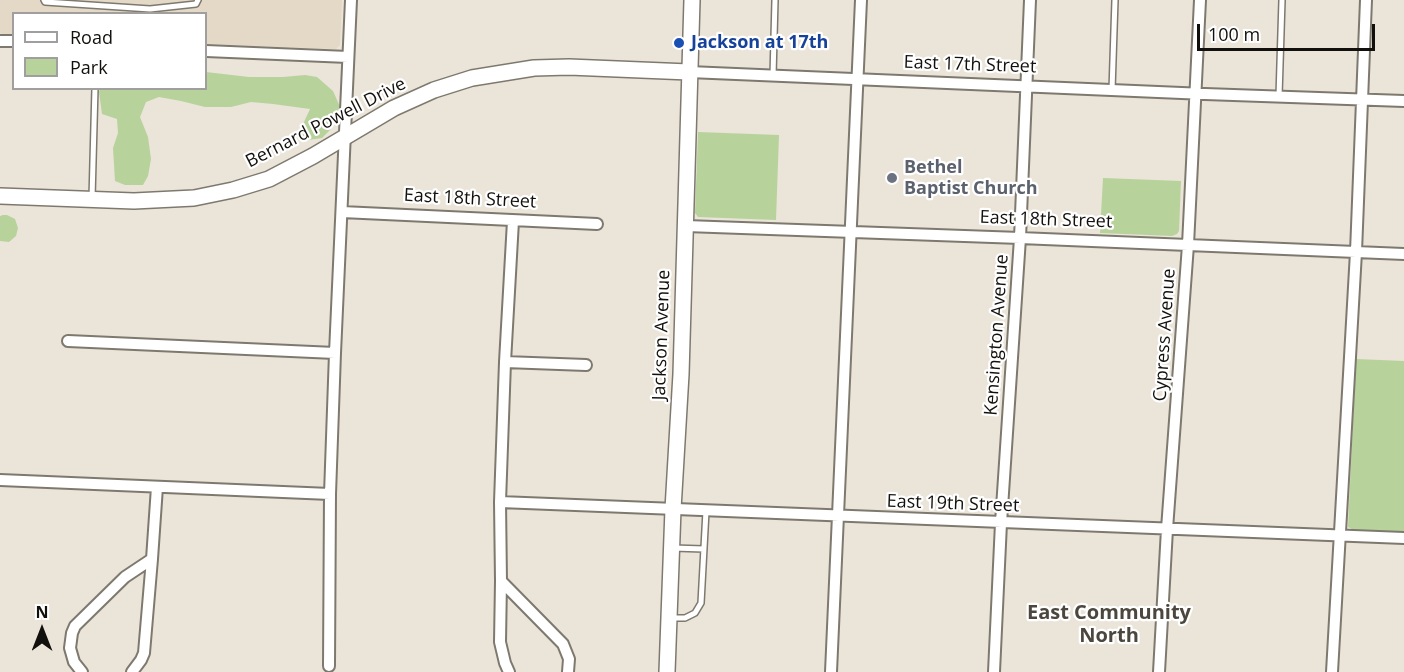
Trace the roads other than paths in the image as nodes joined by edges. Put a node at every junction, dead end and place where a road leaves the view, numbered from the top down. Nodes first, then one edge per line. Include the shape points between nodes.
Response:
1 (44, 0) edge
2 (198, 0) edge
3 (351, 0) edge
4 (692, 0) edge
5 (775, 0) edge
6 (861, 0) edge
7 (1030, 0) edge
8 (1115, 0) edge
9 (1200, 0) edge
10 (1282, 0) edge
11 (1366, 0) edge
12 (207, 51) edge
13 (348, 57) junction
14 (534, 68) joint
15 (689, 72) junction
16 (773, 76) junction
17 (858, 80) junction
18 (1027, 87) junction
19 (95, 90) edge
20 (1112, 90) junction
21 (1196, 93) junction
22 (1280, 96) junction
23 (1362, 99) junction
24 (1404, 101) edge
25 (345, 138) junction
26 (0, 196) edge
27 (92, 200) junction
28 (342, 212) junction
29 (513, 221) junction
30 (597, 224) dead end
31 (686, 226) junction
32 (850, 232) junction
33 (1020, 238) junction
34 (1188, 245) junction
35 (1356, 252) junction
36 (1404, 254) edge
37 (68, 342) dead end
38 (335, 353) junction
39 (506, 362) junction
40 (586, 365) dead end
41 (0, 480) edge
42 (157, 487) junction
43 (330, 494) junction
44 (500, 502) junction
45 (673, 509) junction
46 (706, 511) junction
47 (837, 516) junction
48 (1001, 523) junction
49 (1167, 529) junction
50 (1340, 536) junction
51 (1404, 538) edge
52 (671, 548) junction
53 (704, 549) junction
54 (152, 559) junction
55 (501, 581) junction
56 (669, 618) junction
57 (328, 666) dead end
58 (82, 672) edge
59 (132, 672) edge
60 (509, 672) edge
61 (568, 672) edge
62 (667, 672) edge
63 (831, 672) edge
64 (994, 672) edge
65 (1159, 672) edge
66 (1332, 672) edge

1 - 2 lane via 150,9 196,4
3 - 13 street
4 - 15 street, Jackson Avenue
5 - 16 lane
6 - 17 street
7 - 18 street, Kensington Avenue
8 - 20 lane
9 - 21 street, Cypress Avenue
10 - 22 lane
11 - 23 street
12 - 13 street
13 - 25 street
14 - 15 street, East 17th Street
14 - 25 street, Bernard Powell Drive via 472,78 434,90 394,108
15 - 16 street, East 17th Street
15 - 31 street, Jackson Avenue
16 - 17 street, East 17th Street
17 - 18 street, East 17th Street
17 - 32 street
18 - 20 street, East 17th Street
18 - 33 street, Kensington Avenue
19 - 27 lane
20 - 21 street, East 17th Street
21 - 22 street, East 17th Street
21 - 34 street, Cypress Avenue
22 - 23 street, East 17th Street
23 - 24 street, East 17th Street
23 - 35 street
25 - 27 street, Bernard Powell Drive via 269,178 233,190 194,198
25 - 28 street
26 - 27 street
28 - 29 street, East 18th Street
28 - 38 street
29 - 30 street, East 18th Street
29 - 39 street
31 - 32 street, East 18th Street
31 - 45 street, Jackson Avenue
32 - 33 street, East 18th Street
32 - 47 street
33 - 34 street, East 18th Street
33 - 48 street, Kensington Avenue
34 - 35 street, East 18th Street
34 - 49 street, Cypress Avenue
35 - 36 street, East 18th Street
35 - 50 street
37 - 38 street
38 - 43 street
39 - 40 street
39 - 44 street
41 - 42 street
42 - 43 street
42 - 54 street
43 - 57 street
44 - 45 street, East 19th Street
44 - 55 street
45 - 46 street, East 19th Street
45 - 52 street, Jackson Avenue
46 - 47 street, East 19th Street
46 - 53 lane
47 - 48 street, East 19th Street
47 - 63 street
48 - 49 street, East 19th Street
48 - 64 street, Kensington Avenue
49 - 50 street, East 19th Street
49 - 65 street, Cypress Avenue
50 - 51 street, East 19th Street
50 - 66 street
52 - 53 lane
52 - 56 street, Jackson Avenue
53 - 56 lane via 701,603 695,613 685,618
54 - 58 street via 125,577 75,626 70,648
54 - 59 street via 144,653
55 - 60 street via 500,642
55 - 61 street via 563,644 569,659
56 - 62 street, Jackson Avenue

